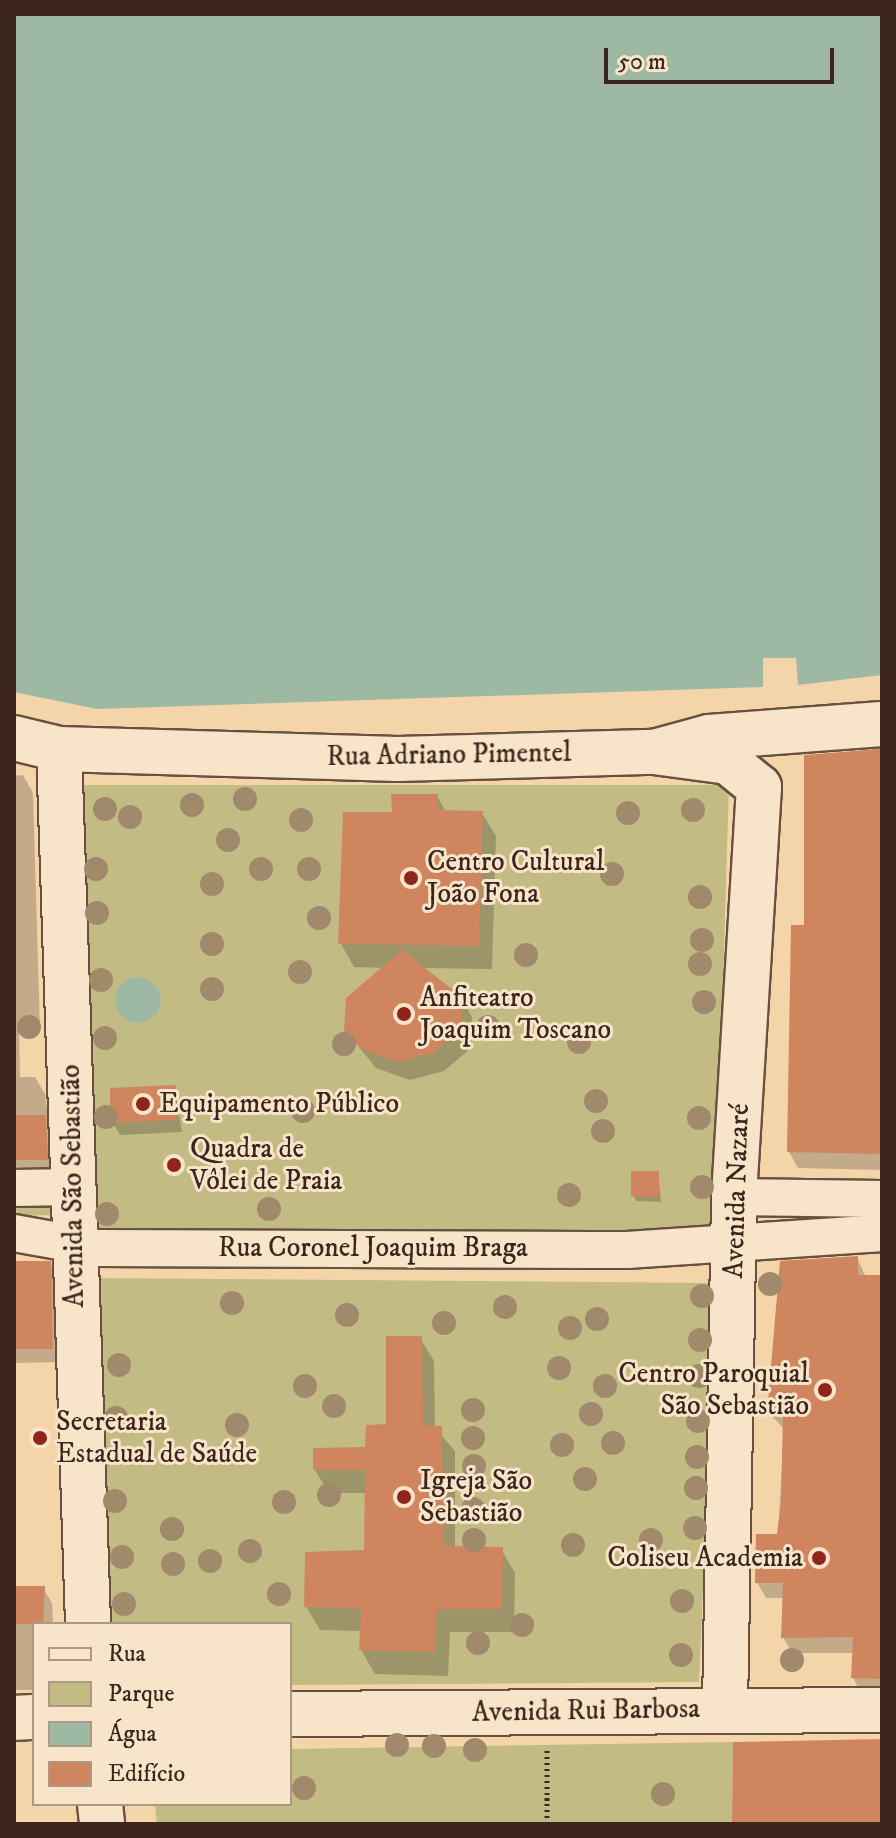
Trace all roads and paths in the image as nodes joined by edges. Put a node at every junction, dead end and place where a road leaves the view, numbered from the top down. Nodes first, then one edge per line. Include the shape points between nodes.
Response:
1 (882, 724) edge
2 (14, 738) edge
3 (59, 749) junction
4 (654, 752) junction
5 (74, 1187) junction
6 (14, 1188) edge
7 (734, 1197) junction
8 (882, 1199) edge
9 (14, 1233) edge
10 (882, 1233) edge
11 (734, 1241) junction
12 (74, 1243) junction
13 (88, 1622) edge
14 (725, 1710) junction
15 (882, 1710) edge
16 (547, 1711) junction
17 (292, 1714) edge
18 (547, 1824) edge

1 - 4 street, Rua Adriano Pimentel via 709,737
2 - 3 street, Rua Adriano Pimentel
3 - 4 street, Rua Adriano Pimentel via 398,759
3 - 5 street, Avenida São Sebastião
4 - 7 street, Avenida Nazaré via 728,762 759,787
5 - 6 street
5 - 12 street, Avenida São Sebastião
7 - 8 street
7 - 11 street, Avenida Nazaré
9 - 12 street, Rua Coronel Joaquim Braga
10 - 11 street, Rua Coronel Joaquim Braga
11 - 12 street, Rua Coronel Joaquim Braga via 627,1250
11 - 14 street, Avenida Nazaré
12 - 13 street, Avenida São Sebastião
14 - 15 street, Avenida Rui Barbosa
14 - 16 street, Avenida Rui Barbosa
16 - 17 street, Avenida Rui Barbosa
16 - 18 path

